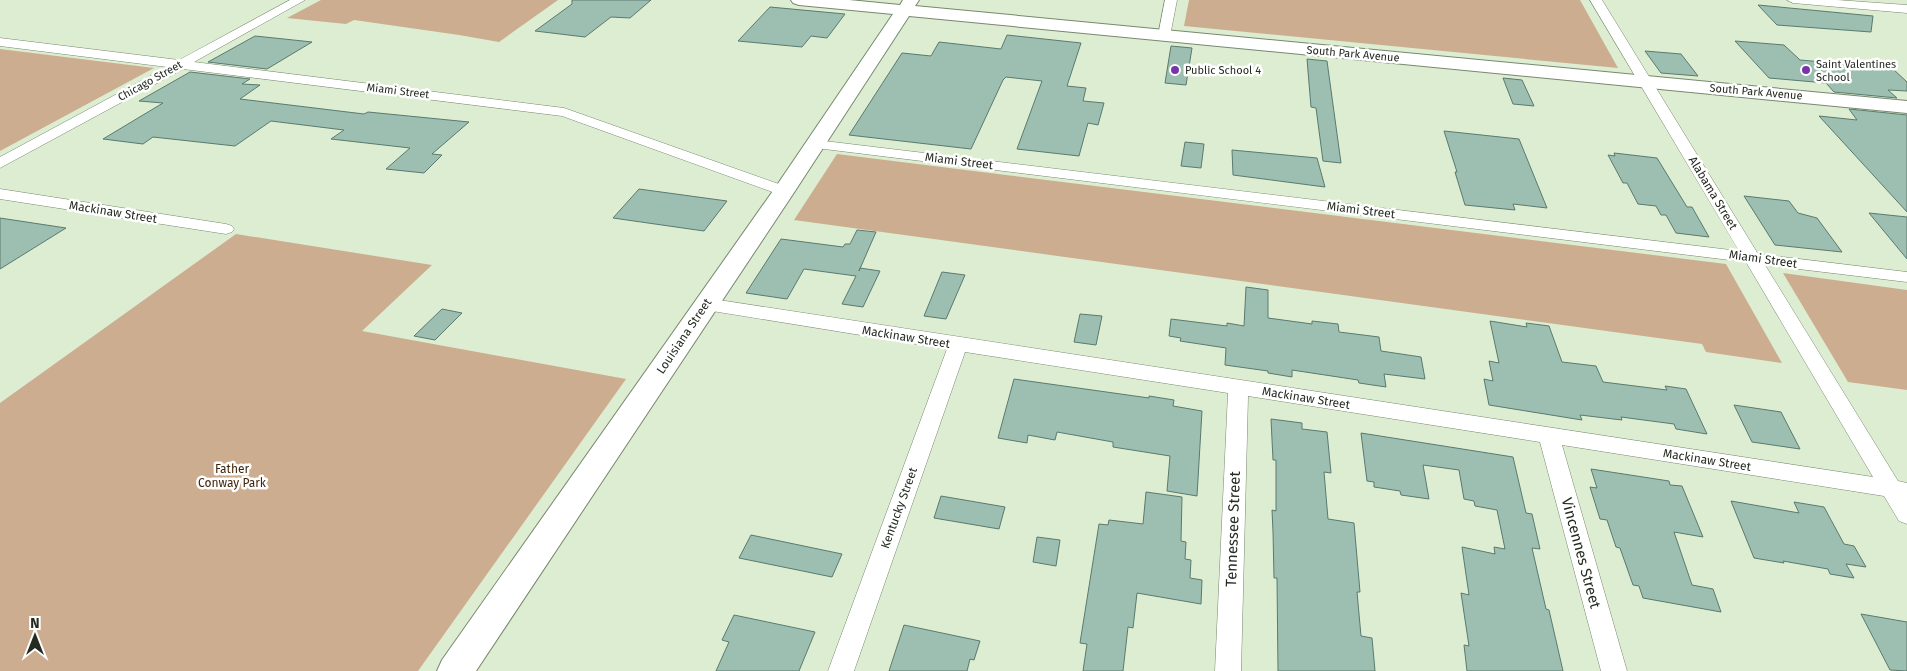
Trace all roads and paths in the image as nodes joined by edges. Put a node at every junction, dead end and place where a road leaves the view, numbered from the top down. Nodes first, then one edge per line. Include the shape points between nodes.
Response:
1 (299, 0) edge
2 (799, 0) edge
3 (1171, 0) edge
4 (1596, 0) edge
5 (1794, 0) edge
6 (908, 5) edge
7 (1907, 9) edge
8 (1164, 36) junction
9 (0, 42) edge
10 (181, 64) junction
11 (1645, 82) junction
12 (1907, 106) edge
13 (816, 144) junction
14 (0, 163) edge
15 (784, 191) junction
16 (0, 194) edge
17 (226, 229) dead end
18 (1751, 257) junction
19 (1907, 277) edge
20 (706, 304) junction
21 (958, 345) junction
22 (1238, 388) junction
23 (1549, 436) junction
24 (1899, 490) edge
25 (1907, 515) edge
26 (455, 671) edge
27 (841, 671) edge
28 (1228, 671) edge
29 (1614, 671) edge

1 - 10 street, Chicago Street
2 - 6 street, South Park Avenue
3 - 8 street
4 - 11 street, Alabama Street
5 - 7 street
6 - 8 street, South Park Avenue
6 - 13 street, Louisiana Street
8 - 11 street, South Park Avenue
9 - 10 street, Miami Street
10 - 14 street, Chicago Street
10 - 15 street, Miami Street via 564,112
11 - 12 street, South Park Avenue
11 - 18 street, Alabama Street
13 - 15 street, Louisiana Street
13 - 18 street, Miami Street
15 - 20 street, Louisiana Street
16 - 17 street, Mackinaw Street
18 - 19 street, Miami Street
18 - 24 street, Alabama Street
20 - 21 street, Mackinaw Street
20 - 26 street, Louisiana Street
21 - 22 street, Mackinaw Street
21 - 27 street, Kentucky Street
22 - 23 street, Mackinaw Street
22 - 28 street, Tennessee Street
23 - 24 street, Mackinaw Street
23 - 29 street, Vincennes Street
24 - 25 street, Alabama Street

